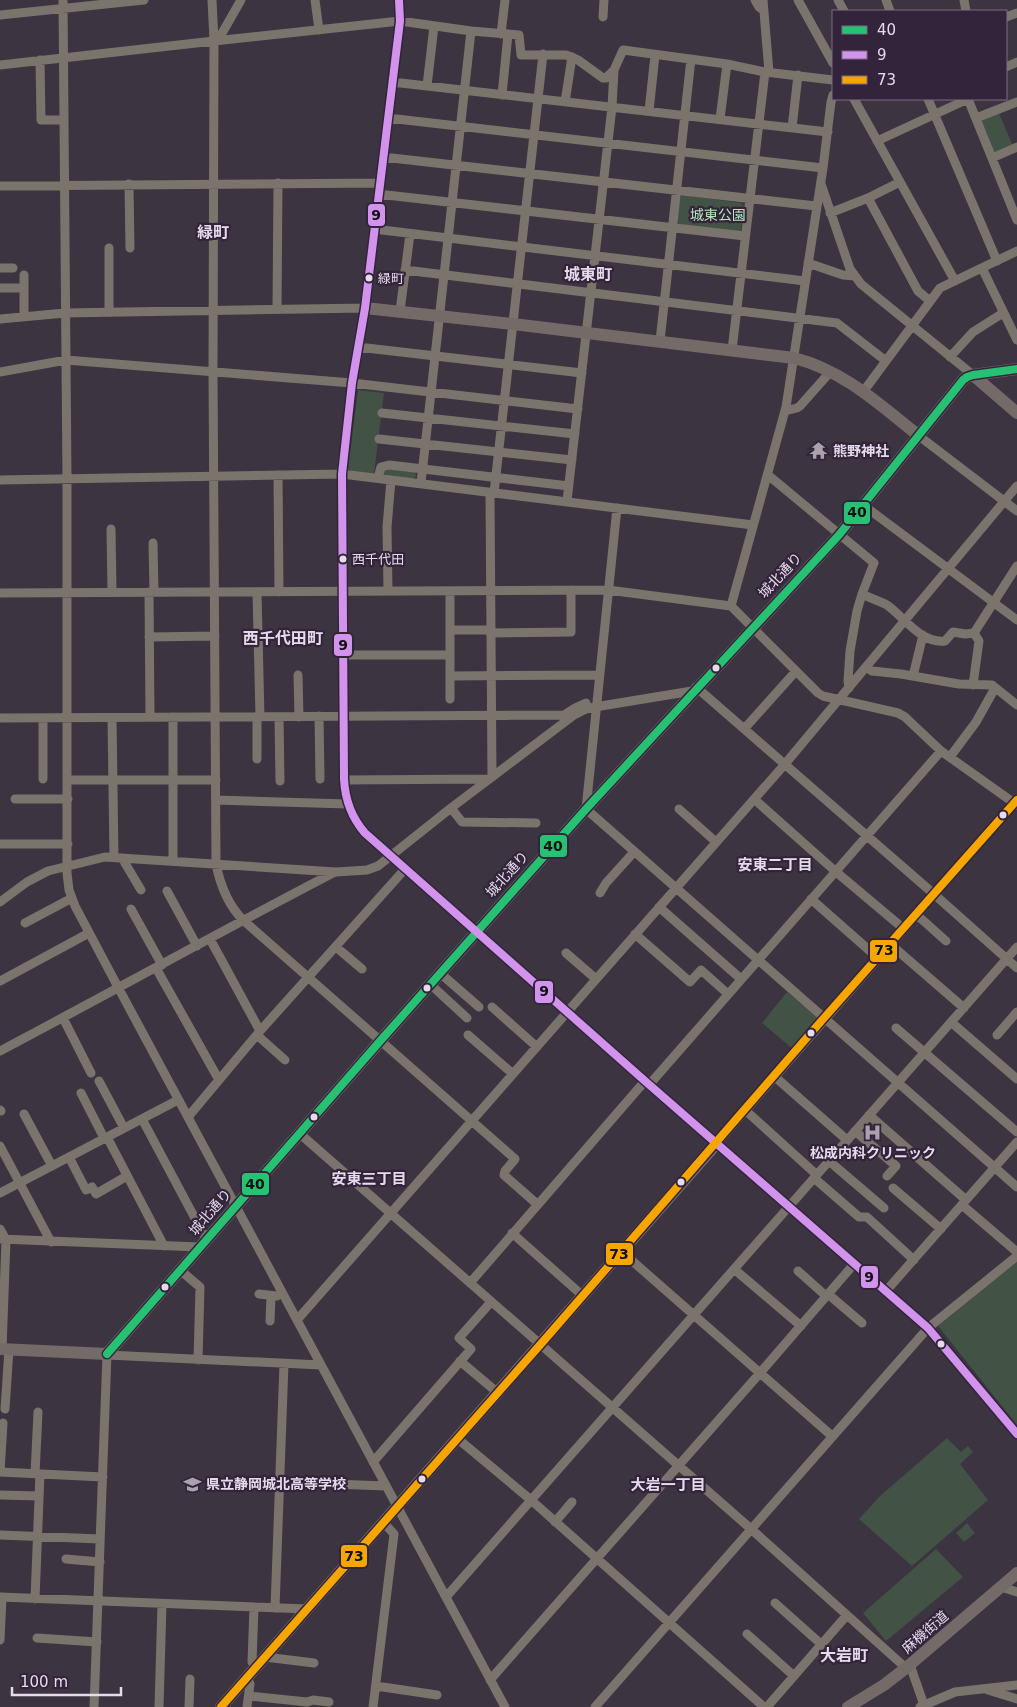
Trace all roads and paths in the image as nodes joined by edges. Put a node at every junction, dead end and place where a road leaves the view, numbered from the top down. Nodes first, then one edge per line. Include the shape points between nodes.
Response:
1 (144, 0) edge
2 (212, 0) edge
3 (241, 0) edge
4 (315, 0) edge
5 (399, 0) edge
6 (505, 0) edge
7 (604, 0) edge
8 (755, 0) edge
9 (763, 0) edge
10 (798, 0) edge
11 (63, 4) edge
12 (764, 11) junction
13 (0, 15) edge
14 (603, 17) dead end
15 (400, 21) junction
16 (434, 26) junction
17 (319, 30) junction
18 (471, 31) junction
19 (505, 34) junction
20 (214, 41) junction
21 (543, 54) junction
22 (656, 55) junction
23 (64, 57) junction
24 (572, 57) junction
25 (690, 59) junction
26 (40, 60) junction
27 (832, 61) edge
28 (727, 64) junction
29 (0, 65) edge
30 (614, 70) junction
31 (767, 72) junction
32 (798, 75) junction
33 (832, 80) edge
34 (392, 82) junction
35 (427, 86) junction
36 (464, 91) junction
37 (502, 95) junction
38 (832, 98) edge
39 (538, 99) junction
40 (855, 100) edge
41 (928, 100) edge
42 (966, 100) edge
43 (968, 100) edge
44 (565, 102) junction
45 (1017, 102) edge
46 (612, 107) junction
47 (649, 112) junction
48 (934, 114) junction
49 (685, 116) junction
50 (388, 118) junction
51 (976, 118) junction
52 (720, 119) junction
53 (64, 120) junction
54 (758, 124) junction
55 (460, 127) junction
56 (792, 128) junction
57 (828, 132) junction
58 (534, 136) junction
59 (877, 141) junction
60 (608, 144) junction
61 (1017, 147) edge
62 (680, 152) junction
63 (383, 157) junction
64 (992, 158) junction
65 (754, 160) junction
66 (456, 165) junction
67 (823, 168) junction
68 (530, 174) junction
69 (900, 182) junction
70 (214, 183) junction
71 (278, 183) junction
72 (380, 183) junction
73 (603, 183) junction
74 (820, 183) junction
75 (129, 184) junction
76 (64, 185) junction
77 (0, 186) edge
78 (676, 191) junction
79 (378, 194) junction
80 (868, 198) junction
81 (749, 199) junction
82 (452, 202) junction
83 (816, 206) junction
84 (526, 210) junction
85 (830, 213) junction
86 (599, 219) junction
87 (1017, 220) edge
88 (672, 228) junction
89 (374, 229) junction
90 (410, 234) junction
91 (745, 236) junction
92 (448, 238) junction
93 (522, 247) junction
94 (109, 248) dead end
95 (130, 248) dead end
96 (1017, 251) edge
97 (595, 256) junction
98 (997, 260) junction
99 (808, 263) junction
100 (668, 265) junction
101 (0, 268) edge
102 (13, 268) dead end
103 (982, 268) junction
104 (405, 270) junction
105 (740, 274) junction
106 (24, 275) dead end
107 (444, 275) junction
108 (855, 276) junction
109 (955, 280) junction
110 (805, 281) junction
111 (518, 284) junction
112 (0, 288) edge
113 (24, 288) junction
114 (591, 293) junction
115 (930, 300) junction
116 (664, 302) junction
117 (365, 308) junction
118 (276, 309) junction
119 (214, 311) junction
120 (736, 311) junction
121 (109, 312) junction
122 (400, 312) junction
123 (65, 313) junction
124 (1003, 313) junction
125 (24, 316) junction
126 (439, 316) junction
127 (800, 318) junction
128 (0, 319) edge
129 (513, 324) junction
130 (912, 326) junction
131 (586, 333) junction
132 (1017, 340) edge
133 (660, 341) junction
134 (358, 347) junction
135 (732, 350) junction
136 (435, 355) junction
137 (794, 358) junction
138 (950, 358) junction
139 (66, 360) junction
140 (886, 361) junction
141 (509, 364) junction
142 (1017, 369) edge
143 (214, 371) junction
144 (831, 371) junction
145 (0, 372) edge
146 (582, 373) junction
147 (972, 375) junction
148 (352, 383) junction
149 (431, 392) junction
150 (863, 392) junction
151 (505, 401) junction
152 (578, 410) junction
153 (785, 411) junction
154 (382, 413) dead end
155 (1017, 413) edge
156 (428, 418) junction
157 (502, 426) junction
158 (575, 434) junction
159 (919, 436) junction
160 (380, 439) dead end
161 (426, 444) junction
162 (499, 452) junction
163 (572, 460) junction
164 (423, 469) junction
165 (342, 474) junction
166 (278, 475) junction
167 (768, 475) junction
168 (214, 477) junction
169 (67, 478) junction
170 (378, 478) junction
171 (496, 478) junction
172 (0, 480) edge
173 (391, 480) junction
174 (422, 483) junction
175 (569, 486) junction
176 (1017, 486) edge
177 (492, 493) junction
178 (567, 501) junction
179 (1004, 502) junction
180 (863, 505) junction
181 (616, 508) junction
182 (1017, 511) edge
183 (753, 525) junction
184 (111, 529) dead end
185 (839, 535) junction
186 (153, 543) dead end
187 (1017, 566) edge
188 (948, 568) junction
189 (491, 590) junction
190 (571, 590) junction
191 (608, 590) junction
192 (215, 591) junction
193 (343, 591) junction
194 (388, 591) junction
195 (450, 591) junction
196 (112, 592) junction
197 (152, 592) junction
198 (257, 592) junction
199 (279, 592) junction
200 (0, 593) edge
201 (67, 593) junction
202 (862, 594) junction
203 (992, 602) junction
204 (731, 606) junction
205 (1017, 620) edge
206 (905, 621) junction
207 (752, 628) junction
208 (450, 630) junction
209 (490, 631) junction
210 (974, 633) junction
211 (215, 636) junction
212 (923, 636) junction
213 (149, 637) junction
214 (344, 655) junction
215 (450, 655) junction
216 (866, 668) junction
217 (796, 671) junction
218 (298, 675) dead end
219 (491, 675) junction
220 (599, 675) junction
221 (450, 676) junction
222 (913, 676) junction
223 (973, 684) junction
224 (849, 688) junction
225 (995, 688) junction
226 (694, 689) junction
227 (450, 699) dead end
228 (839, 700) junction
229 (595, 705) junction
230 (1017, 705) edge
231 (299, 716) junction
232 (319, 716) junction
233 (344, 716) junction
234 (491, 716) junction
235 (150, 717) junction
236 (173, 717) junction
237 (216, 717) junction
238 (258, 717) junction
239 (279, 717) junction
240 (0, 718) edge
241 (43, 718) junction
242 (68, 718) junction
243 (112, 718) junction
244 (744, 729) junction
245 (941, 751) junction
246 (950, 757) junction
247 (257, 759) dead end
248 (785, 764) junction
249 (490, 778) junction
250 (43, 779) dead end
251 (320, 779) dead end
252 (68, 780) junction
253 (113, 780) junction
254 (173, 780) junction
255 (216, 780) junction
256 (344, 780) junction
257 (280, 781) dead end
258 (754, 798) junction
259 (15, 799) dead end
260 (68, 800) junction
261 (216, 800) junction
262 (1016, 803) edge
263 (348, 804) junction
264 (451, 808) junction
265 (586, 809) junction
266 (680, 809) dead end
267 (536, 823) dead end
268 (867, 836) junction
269 (716, 842) junction
270 (0, 844) edge
271 (68, 844) junction
272 (634, 852) junction
273 (390, 856) junction
274 (118, 858) junction
275 (173, 861) junction
276 (216, 864) junction
277 (68, 866) junction
278 (405, 869) junction
279 (835, 871) junction
280 (336, 872) junction
281 (676, 888) junction
282 (140, 890) dead end
283 (167, 891) dead end
284 (600, 893) dead end
285 (935, 895) junction
286 (72, 898) junction
287 (811, 899) junction
288 (0, 902) edge
289 (659, 907) junction
290 (131, 909) dead end
291 (917, 915) junction
292 (243, 920) junction
293 (25, 923) dead end
294 (904, 929) junction
295 (476, 932) junction
296 (89, 933) junction
297 (635, 934) junction
298 (210, 938) junction
299 (946, 941) dead end
300 (890, 944) junction
301 (196, 946) junction
302 (336, 947) junction
303 (1017, 947) edge
304 (566, 953) dead end
305 (878, 958) junction
306 (1007, 959) junction
307 (758, 960) junction
308 (159, 966) junction
309 (1017, 968) edge
310 (362, 969) dead end
311 (440, 973) junction
312 (309, 978) junction
313 (741, 978) junction
314 (596, 980) junction
315 (0, 981) edge
316 (430, 984) junction
317 (118, 989) junction
318 (728, 994) junction
319 (479, 1007) dead end
320 (492, 1007) dead end
321 (964, 1008) junction
322 (567, 1012) junction
323 (1017, 1012) edge
324 (63, 1018) junction
325 (467, 1018) dead end
326 (824, 1018) junction
327 (951, 1022) junction
328 (896, 1028) dead end
329 (259, 1033) junction
330 (468, 1035) dead end
331 (997, 1035) dead end
332 (381, 1040) junction
333 (537, 1046) junction
334 (0, 1051) edge
335 (925, 1052) junction
336 (285, 1060) dead end
337 (91, 1073) dead end
338 (513, 1074) junction
339 (774, 1076) junction
340 (1017, 1079) edge
341 (219, 1080) junction
342 (99, 1081) dead end
343 (898, 1082) junction
344 (647, 1083) junction
345 (81, 1093) dead end
346 (178, 1100) junction
347 (745, 1110) junction
348 (24, 1114) dead end
349 (869, 1115) junction
350 (188, 1117) junction
351 (142, 1119) junction
352 (471, 1121) junction
353 (124, 1128) junction
354 (855, 1131) junction
355 (1017, 1132) edge
356 (299, 1133) junction
357 (106, 1138) junction
358 (848, 1140) junction
359 (1017, 1142) edge
360 (716, 1144) junction
361 (0, 1146) edge
362 (69, 1157) junction
363 (829, 1161) junction
364 (52, 1166) junction
365 (995, 1167) junction
366 (127, 1176) junction
367 (816, 1176) junction
368 (887, 1176) dead end
369 (20, 1182) junction
370 (1017, 1187) edge
371 (893, 1188) dead end
372 (0, 1193) edge
373 (964, 1202) junction
374 (537, 1204) junction
375 (235, 1206) junction
376 (790, 1206) junction
377 (884, 1208) dead end
378 (390, 1214) junction
379 (0, 1228) edge
380 (941, 1229) junction
381 (512, 1233) junction
382 (3, 1240) edge
383 (51, 1242) junction
384 (202, 1244) junction
385 (164, 1246) junction
386 (622, 1252) junction
387 (1017, 1252) edge
388 (1017, 1256) edge
389 (914, 1260) junction
390 (854, 1264) junction
391 (734, 1269) junction
392 (180, 1270) junction
393 (798, 1271) dead end
394 (470, 1283) junction
395 (886, 1291) junction
396 (259, 1294) dead end
397 (827, 1295) junction
398 (271, 1296) junction
399 (583, 1296) junction
400 (284, 1297) junction
401 (491, 1302) junction
402 (694, 1314) junction
403 (297, 1320) junction
404 (270, 1322) dead end
405 (862, 1323) dead end
406 (801, 1326) junction
407 (928, 1328) junction
408 (540, 1345) junction
409 (4, 1349) edge
410 (107, 1354) junction
411 (198, 1360) junction
412 (460, 1361) junction
413 (284, 1364) junction
414 (321, 1366) junction
415 (760, 1373) junction
416 (498, 1393) junction
417 (613, 1408) junction
418 (5, 1409) dead end
419 (38, 1412) dead end
420 (3, 1423) dead end
421 (1017, 1434) edge
422 (832, 1436) junction
423 (458, 1439) junction
424 (374, 1462) junction
425 (677, 1466) junction
426 (0, 1472) edge
427 (38, 1474) junction
428 (103, 1477) junction
429 (280, 1482) junction
430 (386, 1486) junction
431 (0, 1495) edge
432 (39, 1496) junction
433 (531, 1500) junction
434 (572, 1502) dead end
435 (397, 1507) junction
436 (383, 1522) junction
437 (555, 1522) junction
438 (409, 1529) junction
439 (750, 1529) junction
440 (394, 1534) junction
441 (0, 1535) edge
442 (38, 1537) junction
443 (100, 1539) junction
444 (596, 1559) junction
445 (66, 1560) dead end
446 (100, 1562) junction
447 (1017, 1573) edge
448 (1001, 1587) junction
449 (1017, 1592) edge
450 (1, 1597) edge
451 (446, 1597) junction
452 (35, 1598) junction
453 (98, 1601) junction
454 (775, 1603) dead end
455 (162, 1604) junction
456 (254, 1607) junction
457 (275, 1608) junction
458 (308, 1609) junction
459 (847, 1615) junction
460 (668, 1622) junction
461 (747, 1634) dead end
462 (37, 1638) dead end
463 (0, 1640) edge
464 (97, 1642) junction
465 (821, 1644) junction
466 (261, 1662) junction
467 (314, 1662) dead end
468 (908, 1667) junction
469 (794, 1676) junction
470 (190, 1678) dead end
471 (247, 1678) junction
472 (490, 1680) junction
473 (1017, 1685) edge
474 (376, 1686) junction
475 (982, 1689) junction
476 (437, 1695) dead end
477 (249, 1696) junction
478 (1017, 1699) edge
479 (329, 1702) dead end
480 (922, 1706) edge
481 (94, 1707) edge
482 (159, 1707) edge
483 (189, 1707) edge
484 (221, 1707) edge
485 (247, 1707) edge
486 (373, 1707) edge
487 (505, 1707) edge
488 (595, 1707) edge
489 (765, 1707) edge
490 (848, 1707) edge

1 - 11 street
2 - 20 street
3 - 20 street via 221,35
4 - 17 street
5 - 15 street
6 - 19 street
7 - 14 street
8 - 12 street
9 - 12 street
10 - 27 street
11 - 13 street
11 - 23 street
12 - 31 street
15 - 16 street
15 - 17 street
15 - 34 street
16 - 18 street
16 - 35 street
17 - 20 street
18 - 19 street
18 - 36 street
19 - 21 street via 520,35 521,54
19 - 37 street
20 - 23 street
20 - 70 street
21 - 24 street
21 - 39 street
22 - 25 street
22 - 30 street via 623,50
22 - 47 street
23 - 26 street
23 - 53 street
24 - 30 street via 603,78
24 - 44 street
25 - 28 street
25 - 49 street
26 - 29 street
26 - 53 street via 41,120
28 - 31 street
28 - 52 street
30 - 46 street
31 - 32 street
31 - 54 street
32 - 33 street
32 - 56 street
34 - 35 street
34 - 50 street
35 - 36 street
36 - 37 street
36 - 55 street
37 - 39 street
38 - 57 street
39 - 44 street
39 - 58 street
40 - 59 street
41 - 48 street
42 - 48 street
43 - 51 street
44 - 46 street
45 - 51 street
46 - 47 street
46 - 60 street
47 - 49 street
48 - 59 street
48 - 98 street
49 - 52 street
49 - 62 street
50 - 55 street
50 - 63 street
51 - 64 street
52 - 54 street
53 - 76 street
54 - 56 street
54 - 65 street
55 - 58 street
55 - 66 street
56 - 57 street
57 - 67 street
58 - 60 street
58 - 68 street
59 - 69 street
60 - 62 street
60 - 73 street
61 - 64 street
62 - 65 street
62 - 78 street
63 - 66 street
63 - 72 street
64 - 87 street
65 - 67 street
65 - 81 street
66 - 68 street
66 - 82 street
67 - 74 street
68 - 73 street
68 - 84 street
69 - 80 street
69 - 109 street
70 - 71 street
70 - 75 street
70 - 119 street
71 - 72 street
71 - 118 street
72 - 79 street
73 - 78 street
73 - 86 street
74 - 83 street
74 - 85 street
75 - 76 street
75 - 95 street
76 - 77 street
76 - 123 street
78 - 81 street
78 - 88 street
79 - 82 street
79 - 89 street
80 - 85 street
80 - 115 street via 918,291
81 - 83 street
81 - 91 street
82 - 84 street
82 - 92 street
83 - 99 street
84 - 86 street
84 - 93 street
85 - 108 street
86 - 88 street
86 - 97 street
88 - 91 street
88 - 100 street
89 - 90 street
89 - 117 street
90 - 92 street
90 - 104 street
91 - 105 street
92 - 93 street
92 - 107 street
93 - 97 street
93 - 111 street
94 - 121 street
96 - 98 street
97 - 100 street
97 - 114 street
98 - 103 street
99 - 108 street
99 - 110 street
100 - 105 street
100 - 116 street
101 - 102 street
103 - 109 street
103 - 124 street
104 - 107 street
104 - 122 street
105 - 110 street
105 - 120 street
106 - 113 street
107 - 111 street
107 - 126 street
108 - 130 street
109 - 115 street via 940,288
110 - 127 street
111 - 114 street
111 - 129 street
112 - 113 street
113 - 125 street
114 - 116 street
114 - 131 street
115 - 130 street
116 - 120 street
116 - 133 street
117 - 118 street
117 - 122 street
117 - 134 street
118 - 119 street
119 - 121 street
119 - 143 street
120 - 127 street
120 - 135 street
121 - 123 street
122 - 126 street
123 - 125 street
123 - 139 street
124 - 132 street
124 - 138 street via 973,332
125 - 128 street
126 - 129 street
126 - 136 street
127 - 137 street
127 - 140 street via 837,323
129 - 131 street
129 - 141 street
130 - 138 street
130 - 140 street
131 - 133 street
131 - 146 street
133 - 135 street
134 - 136 street
134 - 148 street
135 - 137 street
136 - 141 street
136 - 149 street
137 - 144 street
137 - 153 street
138 - 147 street
139 - 143 street
139 - 145 street
139 - 169 street
140 - 150 street
141 - 146 street
141 - 151 street
142 - 147 street
143 - 148 street
143 - 168 street
144 - 150 street
144 - 153 street via 800,406
146 - 152 street
147 - 155 street
147 - 159 street, 城北通り via 963,380
148 - 149 street
148 - 165 street
149 - 151 street
149 - 156 street
150 - 159 street
151 - 152 street
151 - 157 street
152 - 158 street
153 - 167 street
154 - 156 street
156 - 157 street
156 - 161 street
157 - 158 street
157 - 162 street
158 - 163 street
159 - 179 street
159 - 180 street, 城北通り
160 - 161 street
161 - 162 street
161 - 164 street
162 - 163 street
162 - 171 street
163 - 175 street
164 - 170 street via 385,465 379,469
164 - 171 street
164 - 174 street
165 - 166 street
165 - 170 street
165 - 193 street
166 - 168 street
166 - 199 street
167 - 183 street
167 - 185 street
168 - 169 street
168 - 192 street
169 - 172 street
169 - 201 street
170 - 173 street
171 - 175 street
171 - 177 street
173 - 174 street
173 - 194 street via 387,527
174 - 177 street
175 - 178 street
176 - 179 street
177 - 178 street
177 - 189 street
178 - 181 street
179 - 182 street
179 - 188 street
180 - 185 street, 城北通り
180 - 188 street
181 - 183 street
181 - 191 street
183 - 204 street
184 - 196 street
185 - 202 street via 874,563
185 - 207 street, 城北通り
186 - 197 street
187 - 203 street
188 - 203 street
188 - 206 street
189 - 190 street
189 - 195 street
189 - 209 street
190 - 191 street
190 - 209 street via 571,632
191 - 204 street
191 - 220 street
192 - 197 street
192 - 198 street
192 - 211 street
193 - 194 street
193 - 199 street
193 - 214 street
194 - 195 street
195 - 208 street
196 - 197 street
196 - 201 street
197 - 213 street
198 - 199 street
198 - 238 street
200 - 201 street
201 - 242 street
202 - 206 street via 886,605
202 - 224 street via 850,650
203 - 205 street
203 - 210 street
204 - 207 street
206 - 212 street
206 - 216 street
207 - 217 street
207 - 226 street, 城北通り
208 - 209 street
208 - 215 street
209 - 219 street
210 - 212 street via 953,632 945,641 938,642
210 - 223 street via 979,641
211 - 213 street
211 - 237 street
212 - 222 street
213 - 235 street
214 - 215 street
214 - 233 street
215 - 221 street
216 - 222 street
216 - 224 street
217 - 228 street via 823,696
217 - 244 street
218 - 231 street
219 - 220 street
219 - 221 street
219 - 234 street
220 - 229 street
221 - 227 street
222 - 223 street
223 - 225 street
224 - 228 street
225 - 230 street
225 - 246 street via 976,722
226 - 229 street
226 - 244 street
226 - 265 street, 城北通り
228 - 245 street via 898,713
228 - 248 street
229 - 234 street via 589,702 564,715
229 - 249 street via 574,715
229 - 265 street
231 - 232 street
231 - 239 street
232 - 233 street
232 - 251 street
233 - 234 street
233 - 256 street
234 - 249 street
235 - 236 street
235 - 243 street
236 - 237 street
236 - 254 street
237 - 238 street
237 - 255 street
238 - 239 street
238 - 247 street
239 - 257 street
240 - 241 street
241 - 242 street
241 - 250 street
242 - 243 street
242 - 252 street
243 - 253 street
244 - 248 street
245 - 246 street
245 - 268 street
246 - 262 street
248 - 258 street
248 - 268 street
249 - 256 street
249 - 264 street
252 - 253 street
252 - 260 street
253 - 254 street
253 - 274 street
254 - 255 street
254 - 275 street
255 - 261 street
256 - 263 street
258 - 269 street
258 - 279 street
259 - 260 street
260 - 271 street
261 - 263 street
261 - 276 street
262 - 285 street
263 - 273 street via 357,824
264 - 267 street via 462,822
264 - 273 street
265 - 272 street
265 - 295 street, 城北通り
266 - 269 street
268 - 279 street
268 - 285 street
269 - 281 street
270 - 271 street
271 - 277 street
272 - 281 street
272 - 284 street
273 - 278 street
273 - 280 street via 367,870
274 - 275 street
274 - 277 street via 105,857
274 - 282 street
275 - 276 street
276 - 280 street
276 - 292 street via 233,910
277 - 286 street
277 - 288 street via 37,876
278 - 295 street
278 - 302 street
279 - 287 street
279 - 294 street
280 - 292 street
281 - 289 street
281 - 307 street
283 - 301 street
285 - 291 street
285 - 306 street
286 - 293 street
286 - 296 street
287 - 305 street
287 - 307 street
289 - 297 street
289 - 313 street
290 - 308 street
291 - 294 street
291 - 299 street
292 - 298 street
292 - 312 street
294 - 300 street
295 - 311 street, 城北通り
295 - 322 street
296 - 315 street
296 - 317 street
297 - 314 street
297 - 318 street via 690,982 701,970
298 - 301 street
298 - 329 street
300 - 305 street
300 - 321 street
301 - 308 street
302 - 310 street
302 - 312 street
303 - 306 street
304 - 314 street
305 - 326 street
306 - 309 street
306 - 321 street
307 - 313 street
307 - 326 street
308 - 317 street
308 - 341 street
311 - 316 street, 城北通り
311 - 319 street
312 - 329 street
312 - 332 street
313 - 318 street
314 - 322 street
316 - 325 street
316 - 332 street, 城北通り
317 - 324 street
317 - 346 street
318 - 344 street
320 - 333 street
321 - 327 street
322 - 333 street
322 - 344 street
323 - 331 street
324 - 334 street
324 - 337 street
326 - 339 street
326 - 343 street
327 - 335 street
327 - 340 street
328 - 335 street
329 - 336 street
329 - 341 street
330 - 338 street
332 - 352 street
332 - 356 street, 城北通り
333 - 338 street
335 - 343 street
335 - 355 street
338 - 352 street
339 - 347 street
339 - 358 street
341 - 350 street
342 - 353 street
343 - 349 street
343 - 365 street
344 - 360 street
344 - 374 street
345 - 357 street
346 - 350 street
346 - 351 street
347 - 360 street
347 - 367 street
348 - 364 street
349 - 354 street
349 - 373 street
350 - 375 street
351 - 353 street
351 - 384 street
352 - 374 street via 515,1159 504,1175
352 - 378 street
353 - 357 street
354 - 358 street
354 - 368 street via 896,1166
356 - 375 street, 城北通り
356 - 378 street
357 - 362 street
357 - 366 street
358 - 363 street
359 - 365 street
360 - 376 street
360 - 386 street
361 - 369 street
362 - 364 street
362 - 366 street via 86,1190 92,1187 96,1194
363 - 367 street
363 - 377 street
364 - 369 street
365 - 370 street
365 - 373 street
366 - 385 street
367 - 376 street
367 - 389 street via 859,1217 867,1218
369 - 372 street
369 - 383 street
371 - 380 street
373 - 380 street
373 - 387 street
374 - 381 street
375 - 384 street, 城北通り
375 - 400 street
376 - 390 street
376 - 391 street
378 - 394 street
378 - 403 street
379 - 382 street
380 - 389 street
381 - 394 street
381 - 399 street
382 - 383 street
382 - 409 street
383 - 385 street
384 - 385 street
384 - 392 street, 城北通り
386 - 399 street
386 - 402 street
388 - 407 street
389 - 395 street
390 - 395 street
390 - 397 street
391 - 402 street
391 - 406 street
392 - 410 street, 城北通り
392 - 411 street via 200,1287
393 - 397 street
394 - 401 street
395 - 407 street
396 - 398 street
397 - 405 street
397 - 406 street
398 - 400 street
398 - 404 street
399 - 408 street
400 - 403 street
401 - 408 street
401 - 412 street via 459,1338 471,1349
402 - 415 street
402 - 417 street
403 - 414 street
406 - 415 street
407 - 421 street
407 - 422 street
408 - 416 street
408 - 417 street
409 - 410 street
409 - 418 street
410 - 411 street
410 - 428 street
411 - 413 street
412 - 416 street
412 - 424 street
413 - 414 street
413 - 429 street
414 - 424 street
415 - 422 street
415 - 425 street
416 - 423 street
417 - 425 street
417 - 433 street
419 - 427 street
420 - 426 street
422 - 439 street
423 - 433 street
423 - 435 street
424 - 430 street
425 - 439 street
425 - 444 street
426 - 427 street
427 - 428 street
427 - 432 street
428 - 443 street
429 - 430 street
429 - 457 street
430 - 435 street
431 - 432 street
432 - 442 street
433 - 437 street
433 - 451 street
434 - 437 street
435 - 436 street
435 - 438 street
436 - 440 street
436 - 458 street
437 - 444 street
438 - 440 street
438 - 451 street
439 - 459 street
439 - 460 street
440 - 474 street
441 - 442 street
442 - 443 street
442 - 452 street
443 - 446 street
444 - 460 street
444 - 472 street
445 - 446 street
446 - 453 street
447 - 448 street, 麻機街道
448 - 449 street
448 - 468 street, 麻機街道
450 - 452 street
450 - 463 street
451 - 472 street
452 - 453 street
453 - 455 street
453 - 464 street
454 - 465 street
455 - 456 street
455 - 482 street
456 - 457 street
456 - 466 street via 252,1662
457 - 458 street
458 - 466 street
459 - 465 street
459 - 468 street
460 - 488 street
460 - 489 street
461 - 469 street
462 - 464 street
464 - 481 street
465 - 469 street
466 - 467 street
466 - 471 street
468 - 480 street
468 - 490 street, 麻機街道
469 - 489 street
470 - 483 street
471 - 477 street
471 - 484 street
472 - 487 street
473 - 475 street
474 - 476 street
474 - 486 street
475 - 478 street
475 - 480 street via 955,1692
477 - 479 street
477 - 485 street

